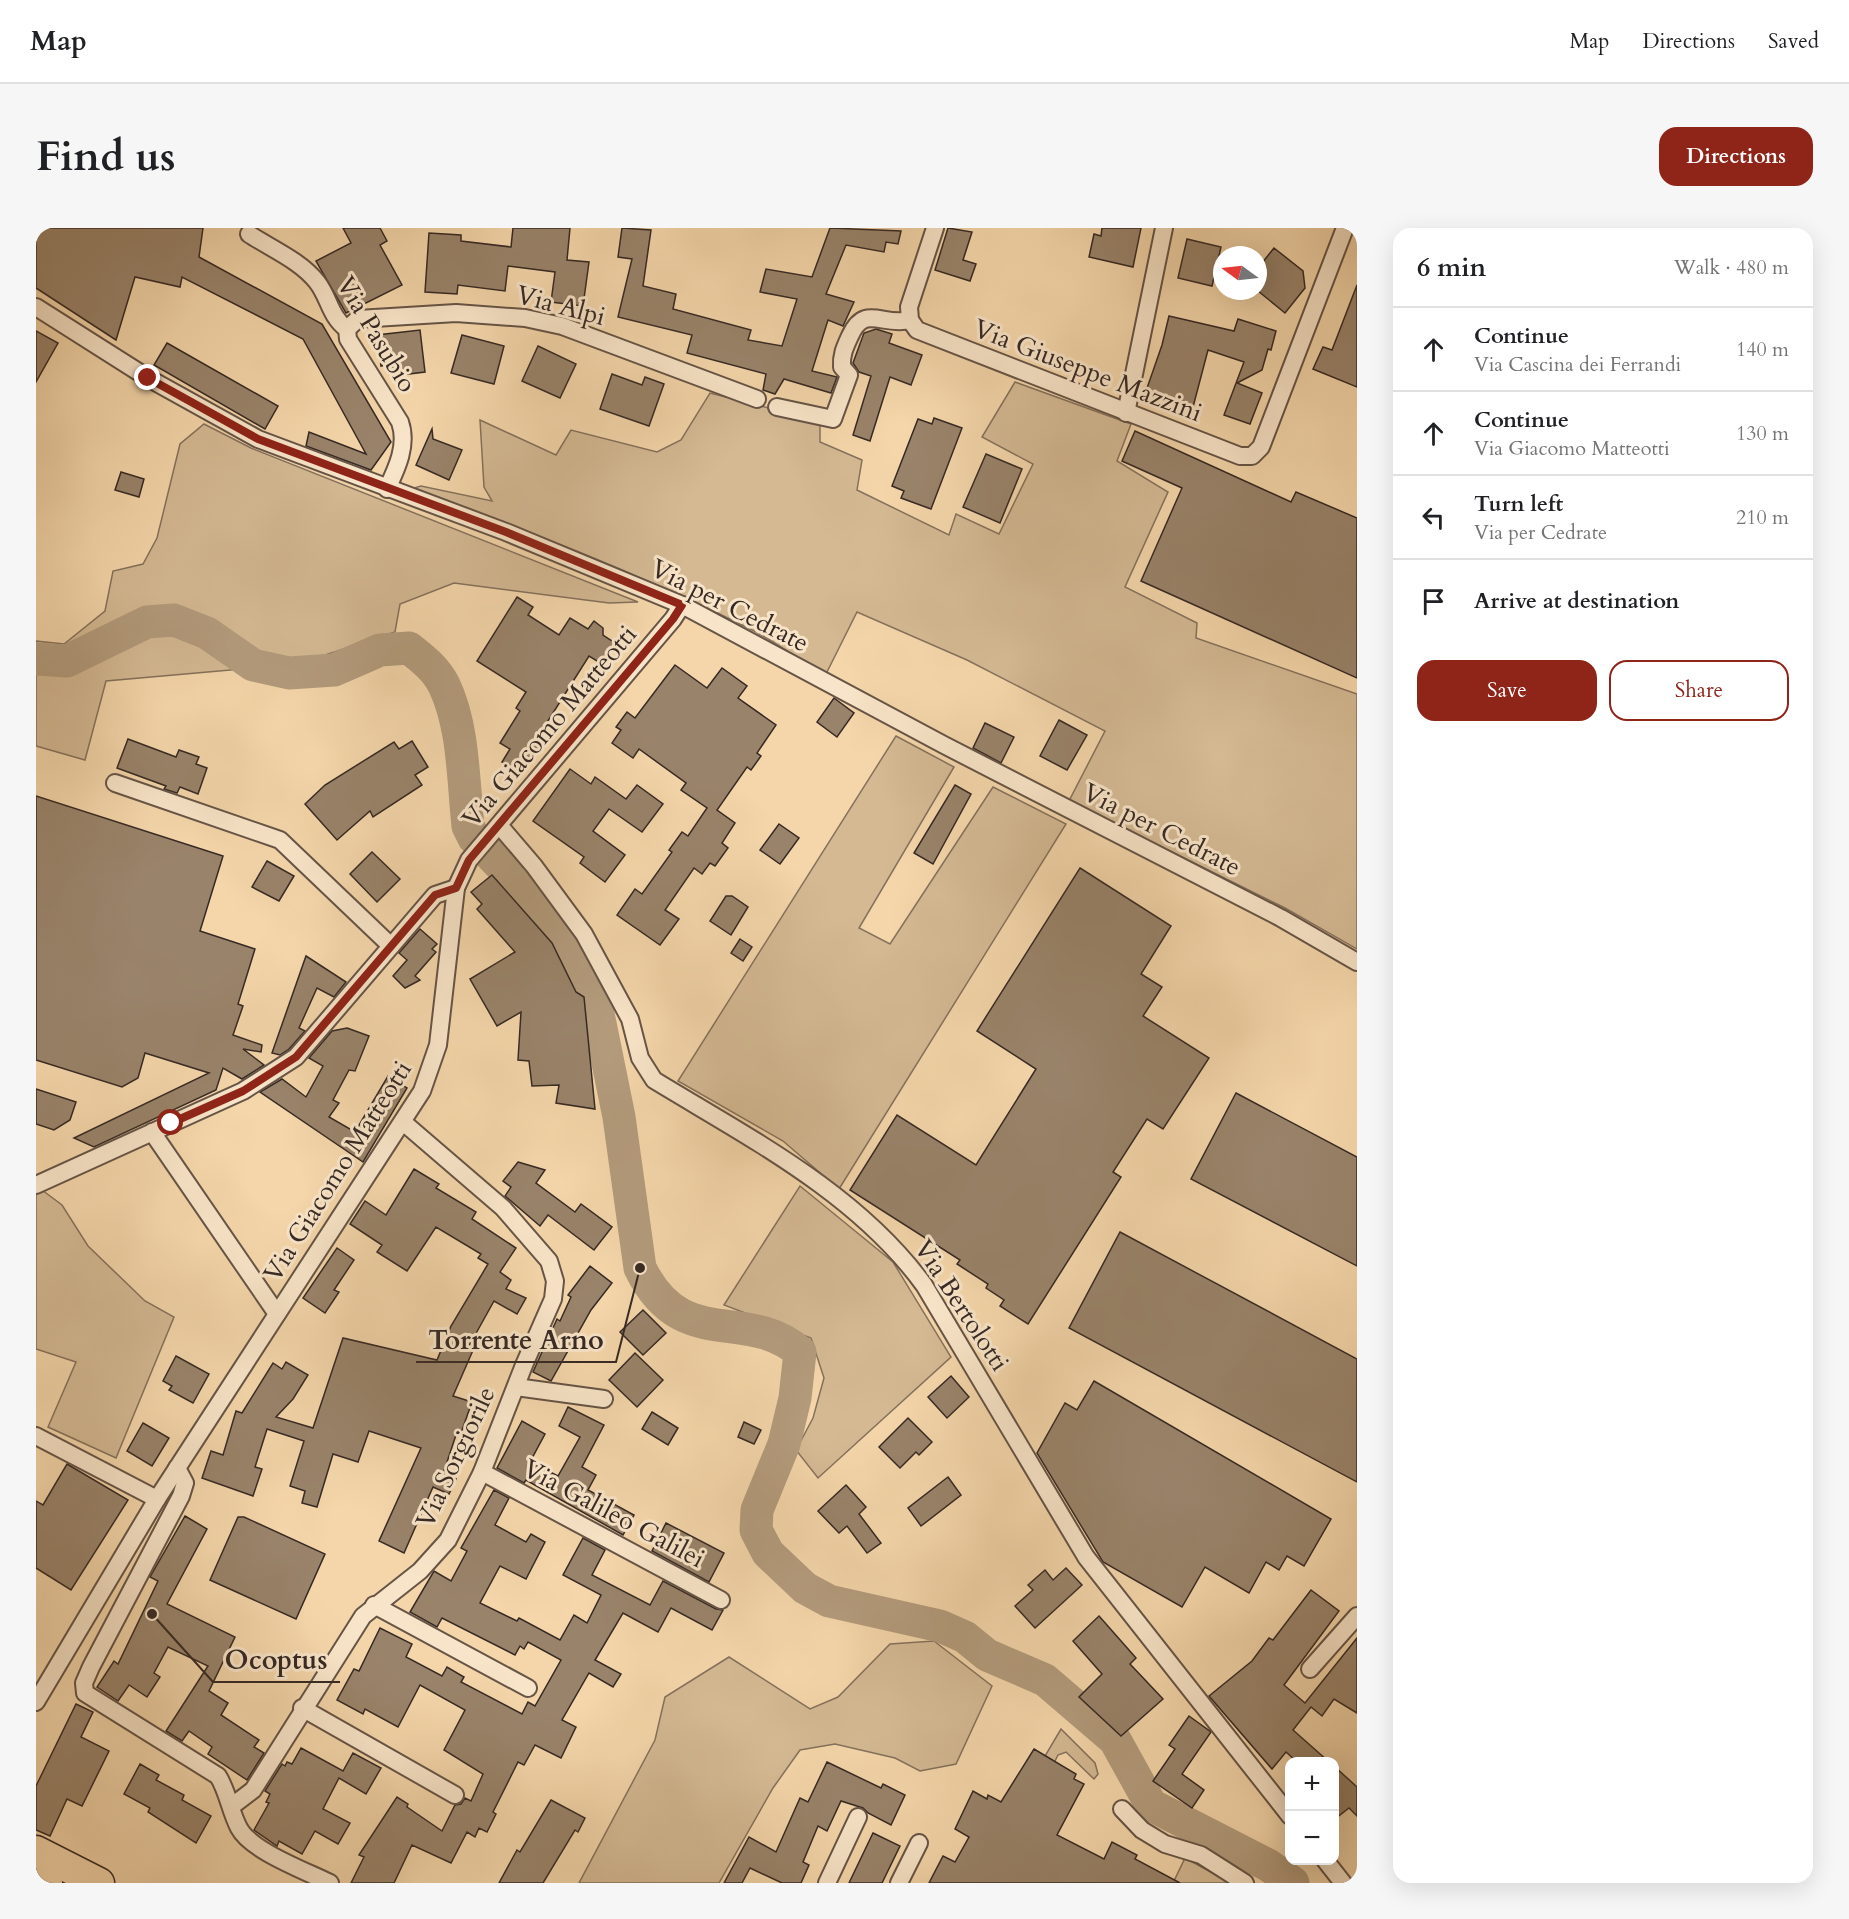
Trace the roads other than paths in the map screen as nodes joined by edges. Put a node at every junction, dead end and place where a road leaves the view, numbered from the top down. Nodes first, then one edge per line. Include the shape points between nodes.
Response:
1 (935, 228) edge
2 (1164, 228) edge
3 (1345, 228) edge
4 (249, 234) dead end
5 (36, 307) edge
6 (910, 320) junction
7 (346, 329) junction
8 (757, 399) dead end
9 (777, 407) dead end
10 (1126, 413) junction
11 (387, 489) junction
12 (682, 605) junction
13 (116, 783) dead end
14 (495, 830) junction
15 (456, 888) junction
16 (391, 946) junction
17 (1357, 962) edge
18 (403, 1122) junction
19 (152, 1132) junction
20 (36, 1185) edge
21 (277, 1314) junction
22 (516, 1387) junction
23 (604, 1399) dead end
24 (36, 1436) edge
25 (177, 1468) junction
26 (482, 1472) junction
27 (157, 1498) junction
28 (721, 1600) dead end
29 (374, 1605) junction
30 (1357, 1616) edge
31 (1310, 1669) dead end
32 (528, 1688) dead end
33 (36, 1702) edge
34 (302, 1708) junction
35 (455, 1795) dead end
36 (232, 1806) junction
37 (1122, 1809) dead end
38 (1286, 1811) edge
39 (858, 1817) dead end
40 (919, 1843) dead end
41 (36, 1851) edge
42 (1329, 1865) edge
43 (36, 1877) edge
44 (47, 1883) edge
45 (99, 1883) edge
46 (330, 1883) edge
47 (827, 1883) edge
48 (899, 1883) edge
49 (1245, 1883) edge
50 (1343, 1883) edge

1 - 6 street via 909,307
2 - 10 street
3 - 10 street, Via Giuseppe Mazzini via 1261,447 1252,456 1240,456
4 - 7 street, Via Pasubio via 318,282 338,322
5 - 11 street, Via per Cedrate via 148,378 258,439
6 - 9 street via 897,323 866,316 856,321 841,355 842,367 849,375 833,419
6 - 10 street, Via Giuseppe Mazzini via 917,330
7 - 8 street, Via Alpi via 358,319 456,312 525,318 562,326
7 - 11 street, Via Pasubio via 348,339 405,435
11 - 12 street, Via per Cedrate via 506,532
12 - 14 street, Via Giacomo Matteotti
12 - 17 street, Via per Cedrate via 1281,918
13 - 16 street via 280,840
14 - 15 street, Via Giacomo Matteotti via 469,860
14 - 38 street, Via Bertolotti via 534,866 584,934 630,1018 640,1058 654,1080 794,1165 890,1242 907,1262 1086,1557
15 - 16 street via 435,895
15 - 18 street, Via Giacomo Matteotti via 438,1045 422,1091
16 - 19 street via 296,1057 243,1091
18 - 21 street, Via Giacomo Matteotti
18 - 22 street, Via Sorgiorile via 503,1208 549,1261 555,1281 553,1299
19 - 20 street
19 - 21 street
21 - 25 street, Via Giacomo Matteotti
22 - 23 street
22 - 26 street, Via Sorgiorile
24 - 27 street
25 - 27 street, Via Giacomo Matteotti
25 - 36 street via 185,1483 181,1496 91,1667 84,1683 85,1693 218,1776
26 - 28 street, Via Galileo Galilei
26 - 29 street, Via Sorgiorile via 447,1540 433,1558
27 - 33 street, Via Giacomo Matteotti
29 - 32 street
29 - 34 street, Via Sorgiorile
30 - 31 street
34 - 35 street
34 - 36 street, Via Sorgiorile via 253,1790
36 - 46 street via 238,1827 249,1842
37 - 49 street via 1142,1830 1165,1844 1201,1855
39 - 47 street
40 - 48 street
41 - 45 highway
42 - 50 street
43 - 44 highway

